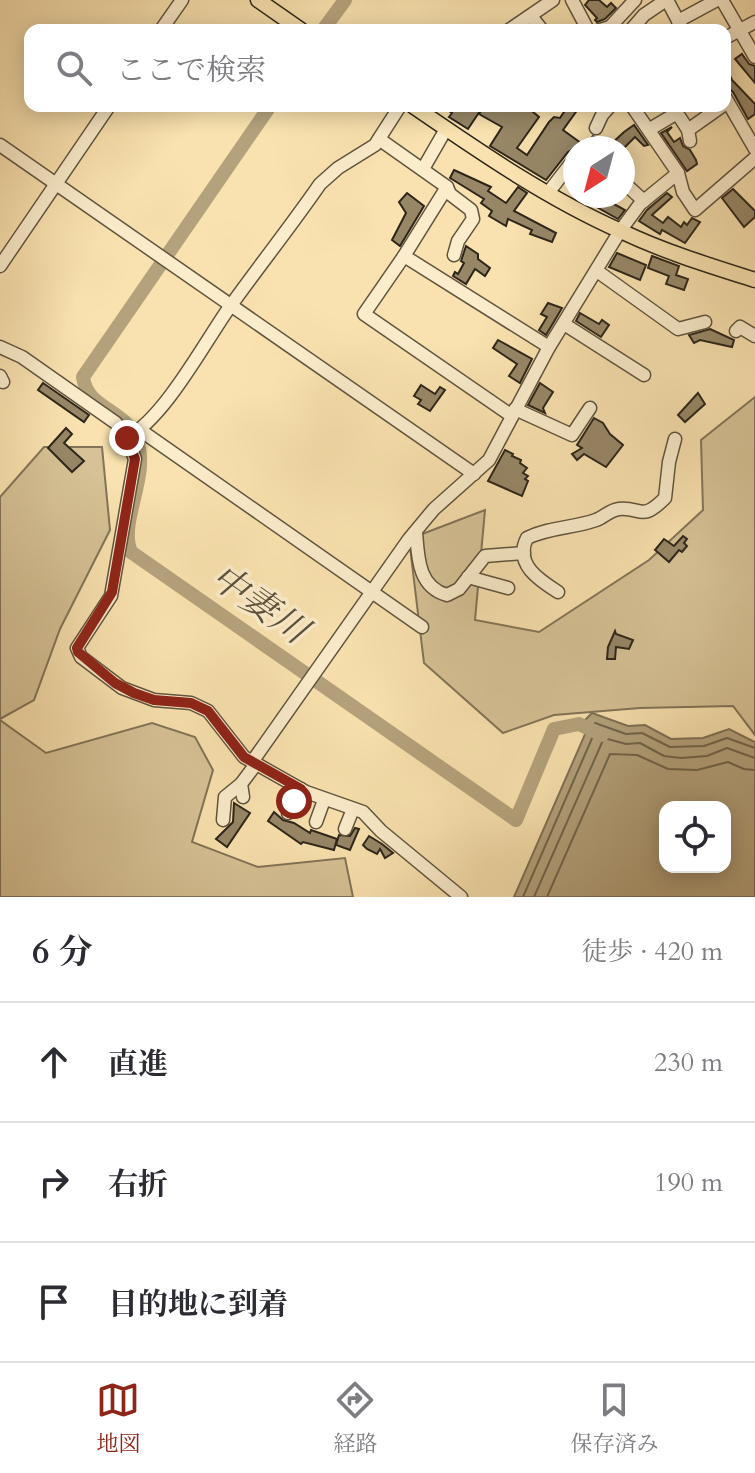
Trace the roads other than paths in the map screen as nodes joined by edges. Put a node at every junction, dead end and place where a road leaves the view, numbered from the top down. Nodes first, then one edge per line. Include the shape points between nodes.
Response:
1 (182, 0) edge
2 (258, 0) edge
3 (553, 0) edge
4 (572, 0) edge
5 (635, 0) edge
6 (667, 0) edge
7 (719, 0) edge
8 (531, 16) junction
9 (755, 22) edge
10 (165, 24) edge
11 (292, 24) edge
12 (518, 24) edge
13 (537, 24) edge
14 (585, 24) edge
15 (613, 24) edge
16 (636, 24) edge
17 (680, 24) edge
18 (683, 24) edge
19 (739, 30) junction
20 (731, 35) edge
21 (755, 57) edge
22 (731, 110) edge
23 (105, 112) edge
24 (396, 112) edge
25 (422, 112) edge
26 (605, 112) edge
27 (637, 112) edge
28 (715, 112) edge
29 (596, 128) dead end
30 (446, 129) junction
31 (650, 129) junction
32 (751, 134) edge
33 (379, 139) junction
34 (0, 145) edge
35 (755, 149) edge
36 (755, 158) edge
37 (423, 169) junction
38 (678, 173) junction
39 (563, 174) edge
40 (55, 184) junction
41 (447, 187) junction
42 (548, 193) junction
43 (635, 193) edge
44 (644, 201) junction
45 (620, 231) junction
46 (454, 255) dead end
47 (404, 256) junction
48 (0, 266) edge
49 (597, 271) junction
50 (755, 280) edge
51 (231, 305) junction
52 (705, 322) dead end
53 (564, 324) junction
54 (736, 331) dead end
55 (755, 336) edge
56 (549, 347) junction
57 (2, 353) edge
58 (644, 375) dead end
59 (590, 408) dead end
60 (514, 413) junction
61 (133, 434) junction
62 (675, 439) dead end
63 (474, 474) junction
64 (416, 532) junction
65 (524, 553) junction
66 (468, 577) junction
67 (508, 588) dead end
68 (372, 591) junction
69 (558, 592) dead end
70 (422, 627) dead end
71 (254, 763) junction
72 (241, 784) junction
73 (301, 789) junction
74 (243, 797) dead end
75 (324, 800) junction
76 (353, 809) junction
77 (288, 813) dead end
78 (223, 820) dead end
79 (316, 822) dead end
80 (345, 829) dead end
81 (461, 897) edge

1 - 10 street
2 - 11 main road
3 - 8 street
4 - 14 street
5 - 15 street
6 - 16 street
6 - 17 street
7 - 18 street
7 - 19 street
8 - 12 street
8 - 13 street
9 - 19 street
19 - 20 street
19 - 21 street
22 - 32 street
23 - 40 street
24 - 33 street
25 - 30 main road
26 - 29 street
27 - 31 street
28 - 31 street via 689,136 677,113
30 - 37 street
30 - 42 main road
31 - 38 street
32 - 35 street
33 - 37 street
33 - 51 street via 320,184
34 - 40 street
36 - 38 street via 695,210
37 - 41 street
38 - 44 street
39 - 42 street
40 - 48 street
40 - 51 street
41 - 46 street via 473,213
41 - 47 street
42 - 45 main road
43 - 44 street
44 - 45 street
45 - 49 street
45 - 50 main road
47 - 56 street
47 - 60 street via 364,314
49 - 52 street via 678,329
49 - 53 street
51 - 61 street via 156,413
51 - 63 street
53 - 56 street
53 - 58 street
54 - 55 street via 740,327
56 - 60 street
57 - 61 street via 22,357
59 - 60 street via 572,435
60 - 63 street via 498,446
61 - 68 street
61 - 71 street via 135,459 112,592 78,652 134,693 208,711
62 - 65 street via 664,501 641,513 618,509 592,522 537,533 527,538
63 - 64 street
64 - 66 street via 422,574 435,591 454,593
64 - 68 street
65 - 66 street via 485,556
65 - 69 street via 534,577
66 - 67 street
68 - 70 street
68 - 71 street
71 - 72 street
71 - 73 street
72 - 74 street
72 - 78 street via 225,797
73 - 75 street
73 - 77 street
75 - 76 street
75 - 79 street
76 - 80 street
76 - 81 street

